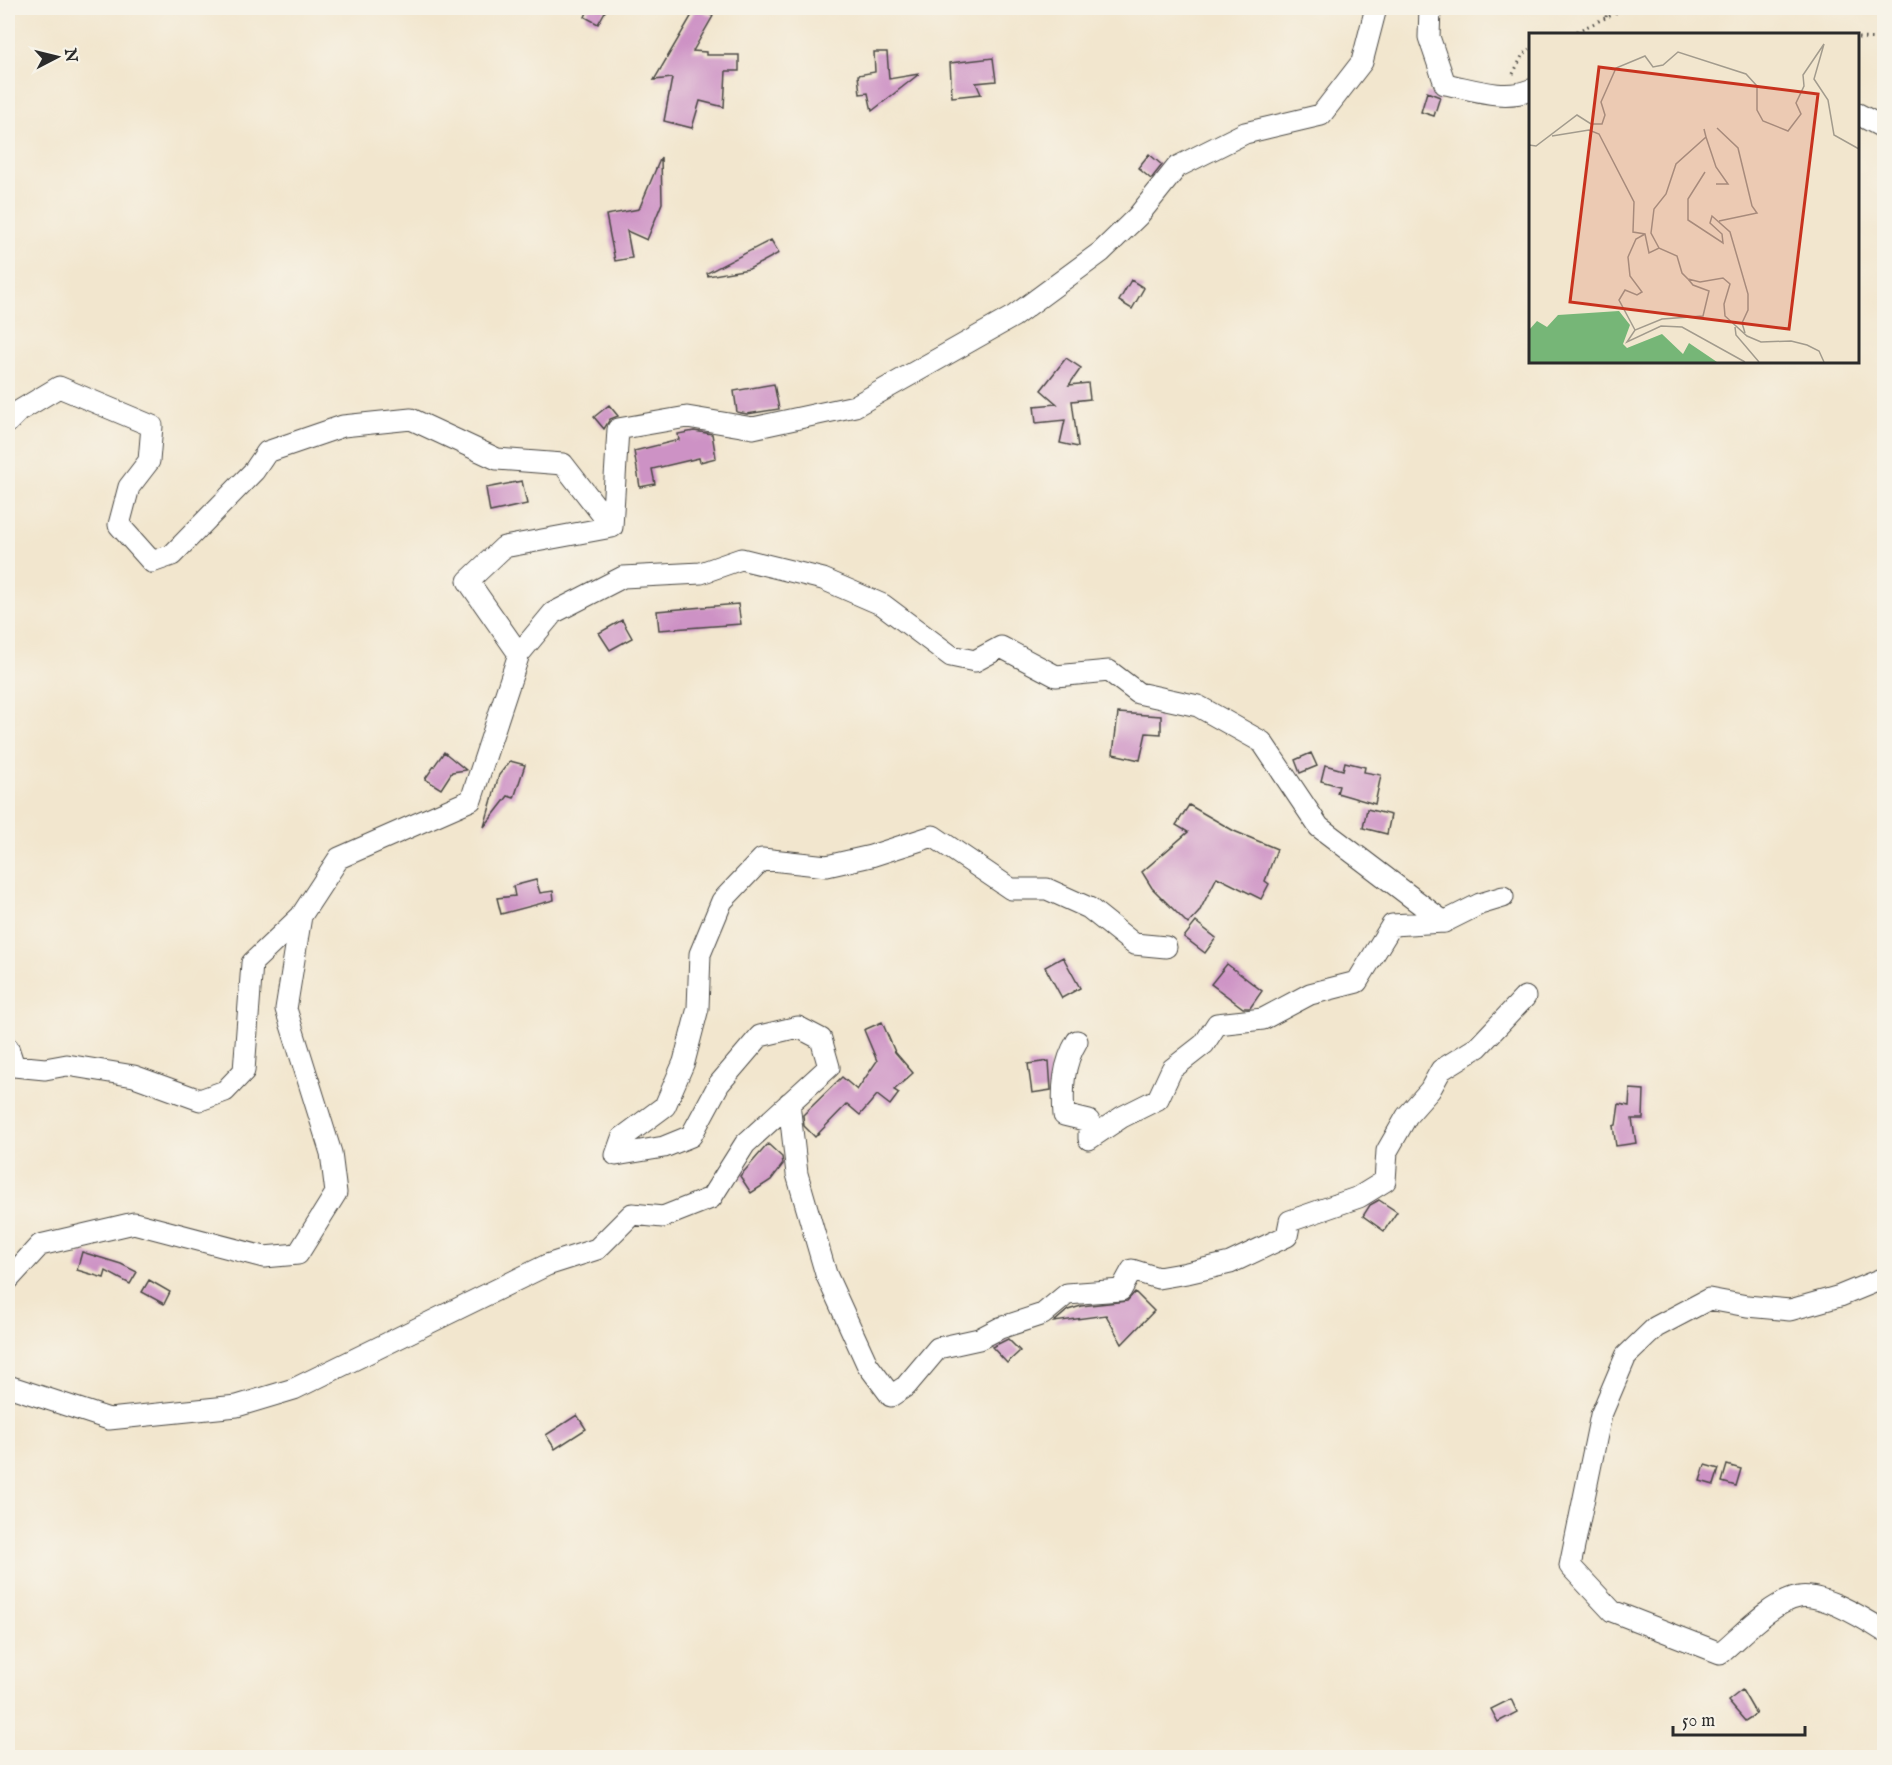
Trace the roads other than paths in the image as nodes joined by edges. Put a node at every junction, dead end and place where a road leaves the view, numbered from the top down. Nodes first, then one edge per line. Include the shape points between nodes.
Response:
1 (1376, 8) edge
2 (1430, 8) edge
3 (1529, 90) edge
4 (1859, 115) edge
5 (1884, 128) edge
6 (8, 423) edge
7 (612, 527) junction
8 (519, 654) junction
9 (1503, 897) dead end
10 (301, 916) junction
11 (1444, 922) junction
12 (1166, 947) dead end
13 (1525, 997) dead end
14 (1077, 1041) dead end
15 (8, 1048) edge
16 (789, 1103) junction
17 (1884, 1278) edge
18 (8, 1280) edge
19 (8, 1386) edge
20 (1884, 1631) edge

1 - 7 street via 1362,62 1321,115 1245,133 1177,166 1138,216 1101,252 1014,316 855,406 753,428 687,417 618,429
2 - 3 street via 1429,37 1446,84 1491,93 1519,95
4 - 5 street
6 - 7 street via 19,411 59,387 152,426 149,461 129,487 119,525 152,562 172,555 254,471 267,452 343,426 411,419 497,459 563,464
7 - 8 street via 504,547 468,581
8 - 10 street via 471,800 339,858
8 - 11 street via 553,613 622,577 700,573 741,559 823,579 882,605 951,656 975,661 1001,647 1056,676 1109,671 1138,693 1198,706 1262,742 1319,827
9 - 11 street
10 - 15 street via 252,963 243,1071 225,1092 200,1100 134,1076 67,1065 45,1069 14,1066
10 - 18 street via 286,1009 331,1153 336,1193 298,1254 264,1257 134,1222 40,1245
11 - 14 street via 1392,925 1357,982 1310,994 1263,1019 1217,1024 1204,1044 1172,1069 1158,1099 1089,1139 1089,1121 1064,1115 1062,1091 1068,1056
12 - 16 street via 1134,944 1089,908 1047,890 1011,889 933,836 827,866 762,859 723,900 700,954 698,1008 684,1062 665,1106 622,1138 616,1155 664,1147 691,1136 718,1084 760,1036 798,1027 821,1039 829,1067
13 - 16 street via 1478,1047 1441,1070 1387,1151 1385,1181 1359,1197 1290,1221 1287,1236 1230,1263 1158,1278 1132,1270 1120,1290 1067,1294 1043,1314 979,1338 938,1348 906,1386 891,1396 867,1364 826,1274 797,1174
16 - 19 street via 745,1144 711,1198 663,1217 632,1214 597,1249 547,1265 294,1389 237,1406 109,1419
17 - 20 street via 1790,1310 1709,1299 1656,1328 1626,1356 1601,1415 1570,1566 1611,1611 1720,1653 1774,1609 1800,1597 1828,1601

